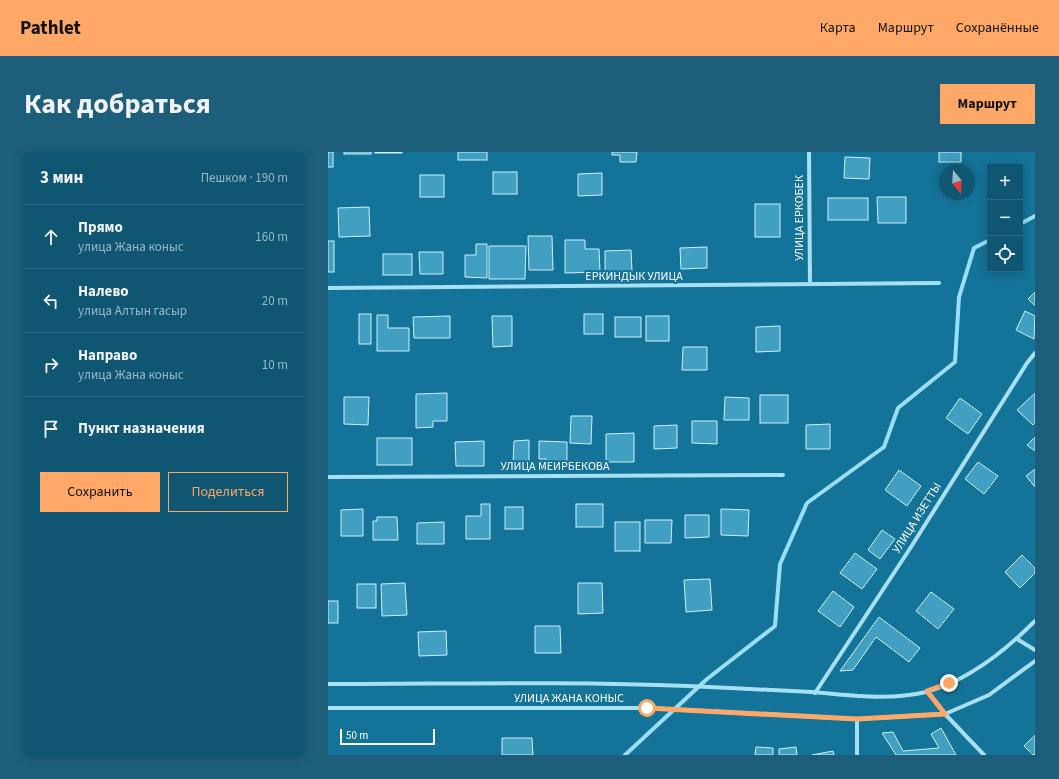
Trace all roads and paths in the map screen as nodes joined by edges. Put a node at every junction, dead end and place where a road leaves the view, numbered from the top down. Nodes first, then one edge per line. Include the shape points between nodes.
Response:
1 (809, 152) edge
2 (939, 283) dead end
3 (810, 284) junction
4 (328, 288) edge
5 (1035, 354) edge
6 (783, 475) dead end
7 (328, 477) edge
8 (1035, 620) edge
9 (1017, 639) junction
10 (1035, 650) edge
11 (1035, 661) edge
12 (328, 684) edge
13 (927, 691) junction
14 (815, 693) junction
15 (328, 708) edge
16 (945, 714) junction
17 (857, 719) junction
18 (857, 755) edge
19 (984, 755) edge

1 - 3 street, УЛИЦА ЕРКОБЕК
2 - 3 street, ЕРКИНДЫК УЛИЦА
3 - 4 street, ЕРКИНДЫК УЛИЦА
5 - 14 street, УЛИЦА ИЗЕТТЫ
6 - 7 street, УЛИЦА МЕИРБЕКОВА
8 - 9 street, УЛИЦА ЖАНА КОНЫС
9 - 10 street
9 - 13 street, УЛИЦА ЖАНА КОНЫС via 971,673
11 - 16 street, УЛИЦА ЖАНА КОНЫС via 989,695
12 - 14 street, УЛИЦА ЖАНА КОНЫС via 652,684
13 - 14 street, УЛИЦА ЖАНА КОНЫС via 897,697
13 - 16 street
15 - 17 street, УЛИЦА ЖАНА КОНЫС via 647,708
16 - 17 street, УЛИЦА ЖАНА КОНЫС
16 - 19 street
17 - 18 street

